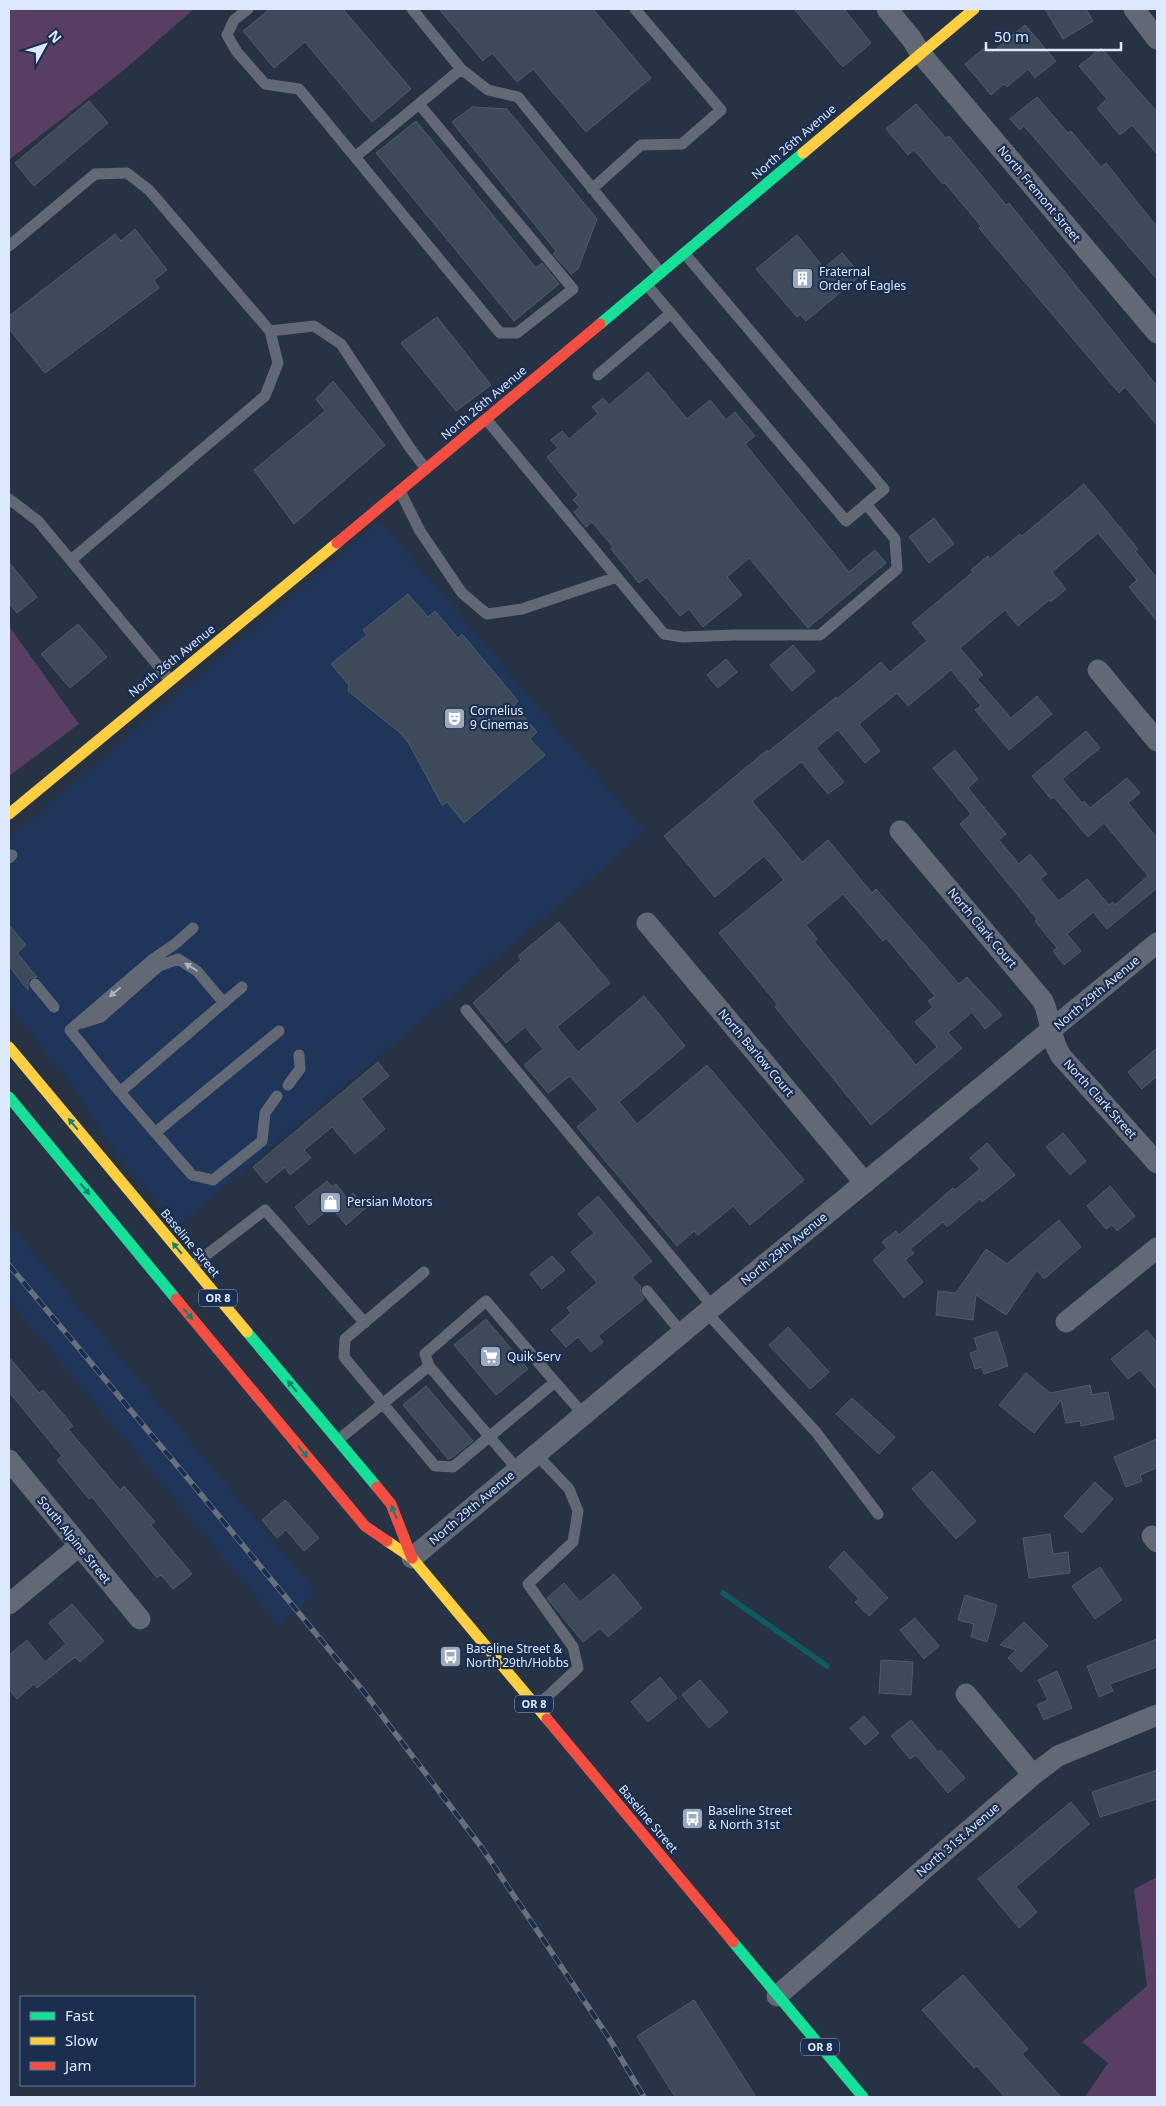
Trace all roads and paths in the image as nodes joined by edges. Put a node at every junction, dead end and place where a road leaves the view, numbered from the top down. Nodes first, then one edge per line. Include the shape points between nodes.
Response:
1 (248, 9) edge
2 (412, 9) edge
3 (635, 9) edge
4 (887, 9) edge
5 (974, 9) edge
6 (1134, 9) edge
7 (1157, 39) edge
8 (921, 54) junction
9 (461, 69) junction
10 (419, 104) junction
11 (355, 157) junction
12 (592, 189) junction
13 (9, 246) edge
14 (685, 254) junction
15 (661, 273) junction
16 (647, 285) junction
17 (671, 313) junction
18 (270, 331) junction
19 (1157, 333) edge
20 (598, 375) dead end
21 (486, 419) junction
22 (426, 469) junction
23 (400, 491) junction
24 (9, 499) edge
25 (866, 504) junction
26 (70, 560) junction
27 (617, 577) junction
28 (1098, 670) dead end
29 (170, 680) junction
30 (1157, 741) edge
31 (9, 814) edge
32 (900, 831) dead end
33 (647, 923) dead end
34 (193, 928) dead end
35 (1157, 943) edge
36 (35, 984) dead end
37 (242, 987) dead end
38 (224, 1002) junction
39 (54, 1007) dead end
40 (466, 1010) dead end
41 (77, 1024) junction
42 (279, 1031) dead end
43 (1051, 1031) junction
44 (9, 1047) edge
45 (299, 1055) dead end
46 (288, 1085) dead end
47 (120, 1092) junction
48 (277, 1096) dead end
49 (9, 1097) edge
50 (156, 1132) junction
51 (1157, 1164) edge
52 (865, 1183) junction
53 (1157, 1248) edge
54 (192, 1266) junction
55 (424, 1272) dead end
56 (648, 1291) dead end
57 (710, 1310) junction
58 (1066, 1322) dead end
59 (364, 1323) junction
60 (682, 1333) junction
61 (429, 1366) junction
62 (555, 1382) junction
63 (383, 1404) junction
64 (584, 1414) junction
65 (490, 1437) junction
66 (338, 1440) junction
67 (536, 1454) junction
68 (9, 1460) edge
69 (518, 1470) junction
70 (878, 1514) dead end
71 (80, 1546) junction
72 (412, 1558) junction
73 (9, 1604) edge
74 (140, 1620) dead end
75 (966, 1694) dead end
76 (536, 1707) junction
77 (1157, 1715) edge
78 (1033, 1775) junction
79 (777, 1996) junction
80 (863, 2097) edge

1 - 11 lane via 234,20 228,35 237,52 265,84 299,89
2 - 9 lane
3 - 12 lane via 721,110 682,144 641,146
4 - 8 street, North Fremont Street
5 - 8 main road, North 26th Avenue
6 - 7 street
8 - 14 main road, North 26th Avenue
8 - 19 street, North Fremont Street
9 - 10 lane
9 - 12 lane via 488,90 518,97
10 - 11 lane
10 - 11 lane via 573,289 518,334 500,333
12 - 15 lane
13 - 18 lane via 95,174 127,173 149,190
14 - 15 main road, North 26th Avenue
14 - 25 lane via 884,489
15 - 16 main road, North 26th Avenue
16 - 17 lane
16 - 21 main road, North 26th Avenue
17 - 20 lane
17 - 25 lane via 846,521
18 - 22 lane via 314,326 341,344
18 - 26 lane via 278,363 265,396
21 - 22 main road, North 26th Avenue
21 - 27 lane
22 - 23 main road, North 26th Avenue
23 - 27 lane via 420,531 462,593 487,614 522,609
23 - 29 main road, North 26th Avenue
24 - 26 lane via 38,521
25 - 27 lane via 895,539 897,569 820,635 682,637 664,634
26 - 29 lane
28 - 30 street
29 - 31 main road, North 26th Avenue
32 - 43 street, North Clark Court via 1043,1001 1049,1013
33 - 52 street, North Barlow Court
34 -> 41 lane
35 - 43 street, North 29th Avenue
36 - 39 lane
37 - 38 lane
38 -> 41 lane via 197,971 178,959 159,966 101,1017
38 - 47 lane
40 - 57 lane
41 - 47 lane via 70,1030
42 - 50 lane
43 - 51 street, North Clark Street via 1061,1056
43 - 52 street, North 29th Avenue
54 -> 44 main road, Baseline Street / OR 8
45 - 46 lane via 300,1069
47 - 50 lane
48 - 50 lane via 265,1113 262,1141 212,1180 192,1174
49 -> 72 main road, Baseline Street / OR 8 via 365,1526
52 - 57 street, North 29th Avenue
53 - 58 street
54 - 59 lane via 265,1210
66 -> 54 main road, Baseline Street / OR 8
55 - 59 lane
56 - 60 lane
57 - 60 street, North 29th Avenue
57 - 70 lane via 816,1432
59 - 63 lane via 345,1339 344,1357
60 - 64 street, North 29th Avenue
61 - 62 lane via 425,1354 486,1301
61 - 63 lane
61 - 65 lane
62 - 64 lane
62 - 65 lane
63 - 65 lane via 435,1466 453,1468
63 - 66 lane
64 - 67 street, North 29th Avenue
65 - 69 lane
72 -> 66 main road, Baseline Street / OR 8 via 391,1504
67 - 69 street, North 29th Avenue
67 - 76 lane via 569,1489 578,1511 573,1542 528,1584 573,1647 578,1668
68 - 71 street, South Alpine Street
69 - 72 street, North 29th Avenue
71 - 73 street
71 - 74 street, South Alpine Street
72 - 76 main road, Baseline Street / OR 8
75 - 78 street
76 - 79 main road, Baseline Street / OR 8
77 - 78 street, North 31st Avenue via 1058,1756
78 - 79 street, North 31st Avenue
79 - 80 main road, Baseline Street / OR 8

